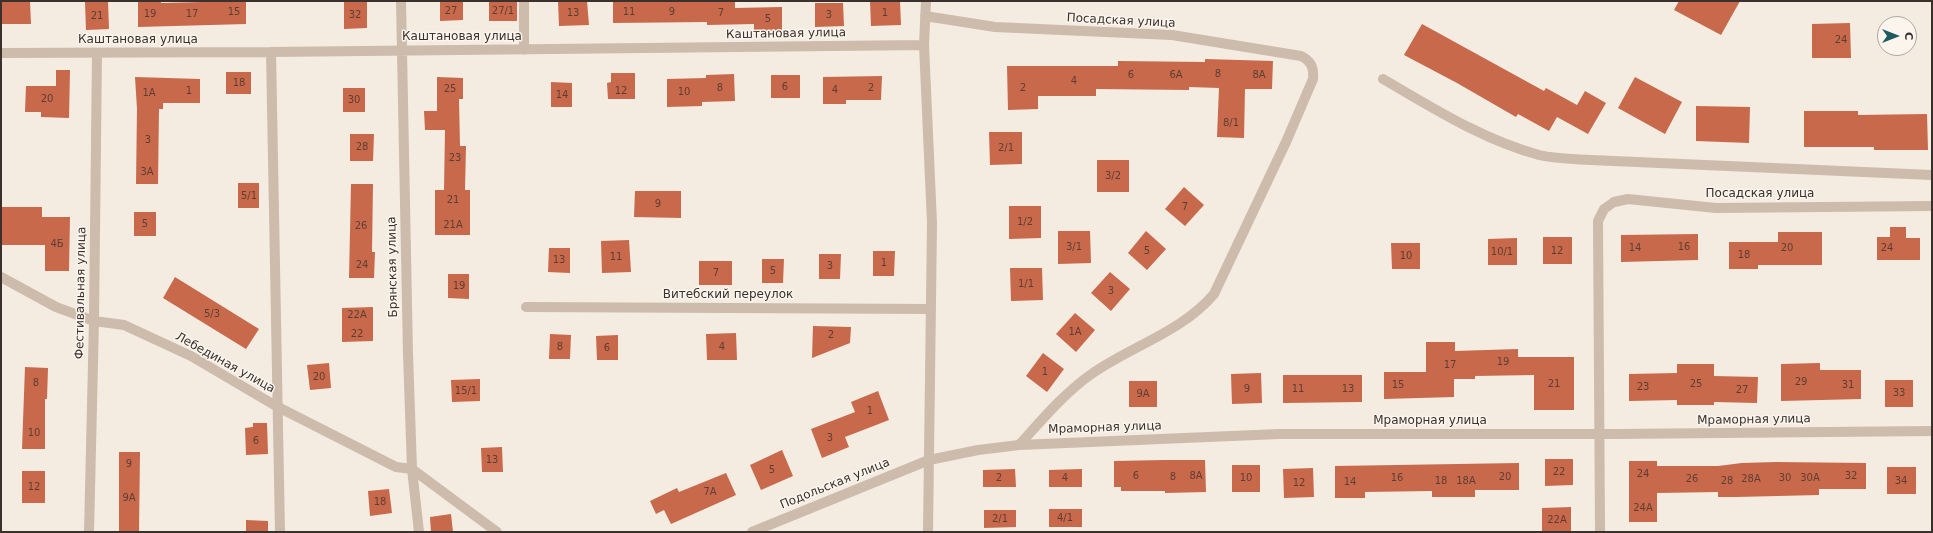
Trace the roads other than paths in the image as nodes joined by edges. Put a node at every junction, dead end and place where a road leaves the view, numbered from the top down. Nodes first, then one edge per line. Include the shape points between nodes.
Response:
1 (401, 1) edge
2 (524, 1) edge
3 (926, 1) edge
4 (926, 16) junction
5 (924, 45) junction
6 (402, 50) junction
7 (524, 50) junction
8 (270, 52) junction
9 (1, 53) edge
10 (97, 53) junction
11 (1384, 79) dead end
12 (1932, 175) edge
13 (1932, 206) edge
14 (1, 277) edge
15 (526, 307) dead end
16 (930, 309) junction
17 (94, 321) junction
18 (276, 406) junction
19 (1932, 431) edge
20 (1599, 434) junction
21 (1019, 445) junction
22 (929, 460) junction
23 (412, 469) junction
24 (89, 532) edge
25 (280, 532) edge
26 (419, 532) edge
27 (497, 532) edge
28 (752, 532) edge
29 (928, 532) edge
30 (1600, 532) edge

1 - 6 street, Брянская улица
2 - 7 street
3 - 4 street
4 - 5 street
4 - 21 street, Посадская улица via 995,27 1172,35 1301,56 1308,59 1314,71 1313,79 1286,142 1214,294 1203,308 1092,374 1056,404
5 - 7 street, Каштановая улица
5 - 16 street via 932,223
6 - 7 street, Каштановая улица
6 - 8 street, Каштановая улица
6 - 23 street, Брянская улица
8 - 10 street, Каштановая улица
8 - 18 street
9 - 10 street, Каштановая улица
10 - 17 street, Фестивальная улица
11 - 12 street via 1466,126 1499,141 1551,157
13 - 20 street, Посадская улица via 1716,208 1628,199 1614,202 1604,209 1598,221
14 - 17 street, Лебединая улица via 56,307
15 - 16 street, Витебский переулок
16 - 22 street
17 - 18 street, Лебединая улица via 124,325 191,356
17 - 24 street, Фестивальная улица
18 - 23 street, Лебединая улица via 396,467
18 - 25 street
19 - 20 street, Мраморная улица
20 - 21 street, Мраморная улица via 1279,434
20 - 30 street
21 - 22 street, Мраморная улица
22 - 28 street, Подольская улица
22 - 29 street
23 - 26 street, Брянская улица
23 - 27 street

